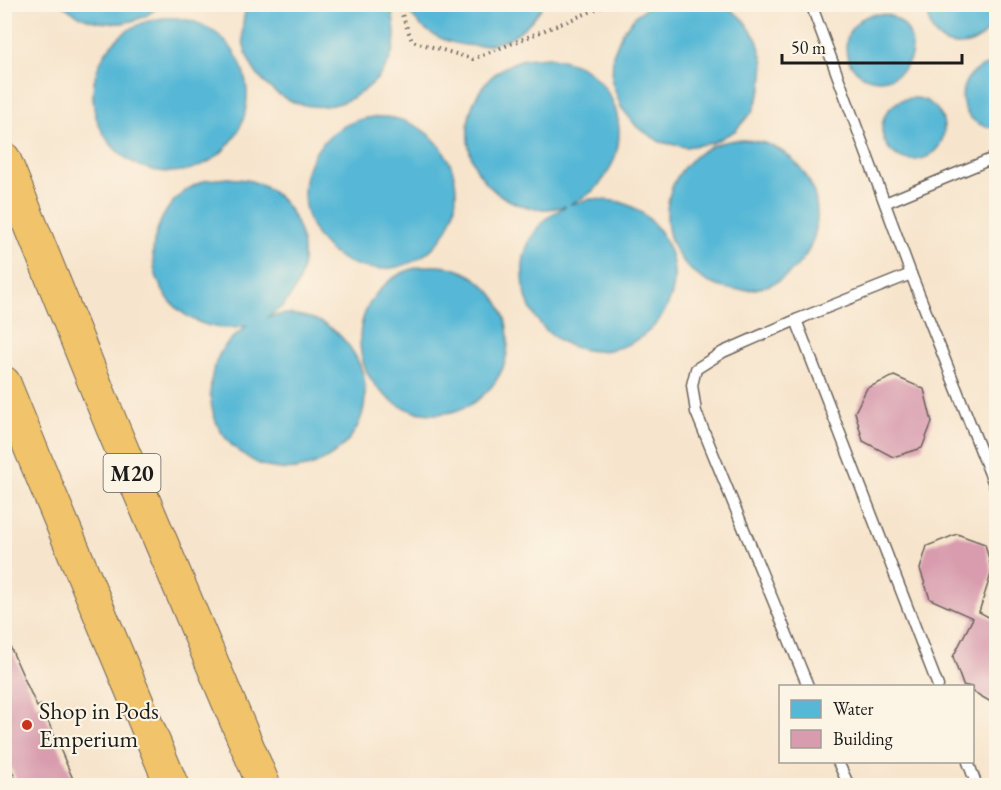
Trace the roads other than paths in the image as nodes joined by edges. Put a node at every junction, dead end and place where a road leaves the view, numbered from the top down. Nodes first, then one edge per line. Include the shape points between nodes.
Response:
1 (811, 4) edge
2 (996, 157) edge
3 (4, 159) edge
4 (885, 203) junction
5 (911, 274) junction
6 (796, 320) junction
7 (4, 384) edge
8 (996, 489) edge
9 (807, 685) edge
10 (937, 685) edge
11 (838, 763) edge
12 (968, 763) edge
13 (172, 786) edge
14 (264, 786) edge
15 (849, 786) edge
16 (977, 786) edge

1 - 4 lane
2 - 4 lane
3 - 14 highway, M20
4 - 5 lane
5 - 6 lane
5 - 8 lane
6 - 9 lane via 723,352 696,369 692,385 696,412
6 - 10 lane
7 - 13 highway
11 - 15 lane
12 - 16 lane

